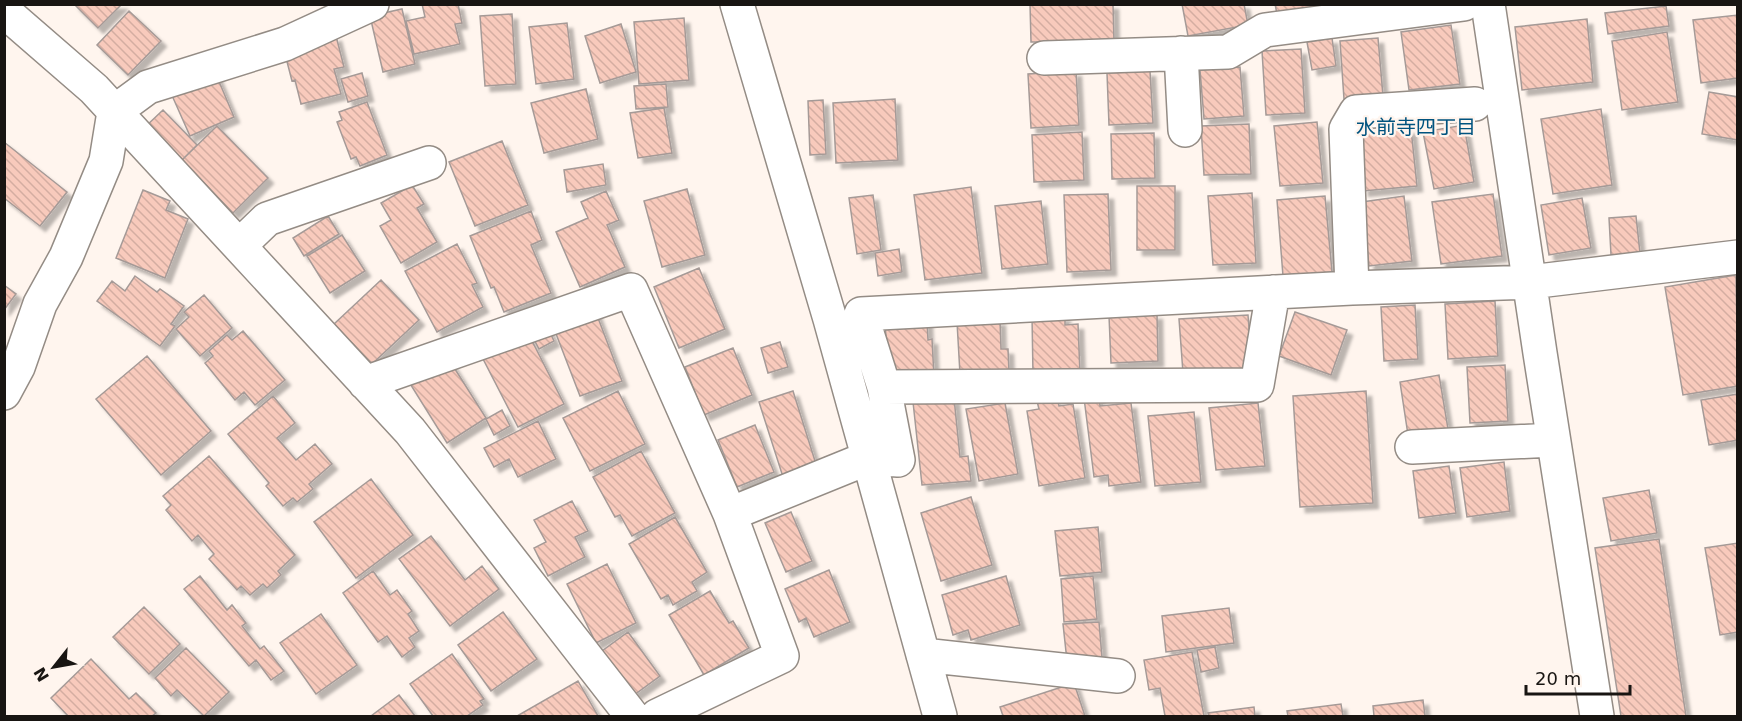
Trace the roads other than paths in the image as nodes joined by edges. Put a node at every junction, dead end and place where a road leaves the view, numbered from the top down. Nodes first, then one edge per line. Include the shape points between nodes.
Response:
1 (372, 4) edge
2 (737, 4) edge
3 (1464, 4) edge
4 (1488, 4) edge
5 (4, 11) edge
6 (1180, 53) junction
7 (1044, 58) dead end
8 (1475, 104) dead end
9 (114, 112) junction
10 (1185, 130) dead end
11 (429, 163) dead end
12 (239, 246) junction
13 (1737, 257) edge
14 (1530, 282) junction
15 (1352, 288) junction
16 (1273, 292) junction
17 (9, 371) edge
18 (365, 383) junction
19 (884, 387) junction
20 (1553, 440) junction
21 (1412, 447) dead end
22 (868, 458) junction
23 (730, 514) junction
24 (923, 655) junction
25 (1118, 676) dead end
26 (632, 717) edge
27 (657, 717) edge
28 (939, 717) edge
29 (1598, 717) edge

1 - 9 street via 285,44 148,87
2 - 22 street
3 - 6 street via 1264,30 1228,52
4 - 14 street
5 - 9 street via 94,89
6 - 7 street
6 - 10 street
8 - 15 street via 1356,112 1346,129
9 - 12 street
9 - 17 street via 106,161 66,257
11 - 12 street via 267,219
12 - 18 street
13 - 14 street
14 - 15 street
14 - 20 street
15 - 16 street
16 - 19 street via 1257,385
16 - 19 street via 861,314
18 - 23 street via 631,290
18 - 26 street via 410,431
19 - 22 street via 898,460
20 - 21 street
20 - 29 street
22 - 23 street
22 - 24 street
23 - 27 street via 782,657
24 - 25 street
24 - 28 street

